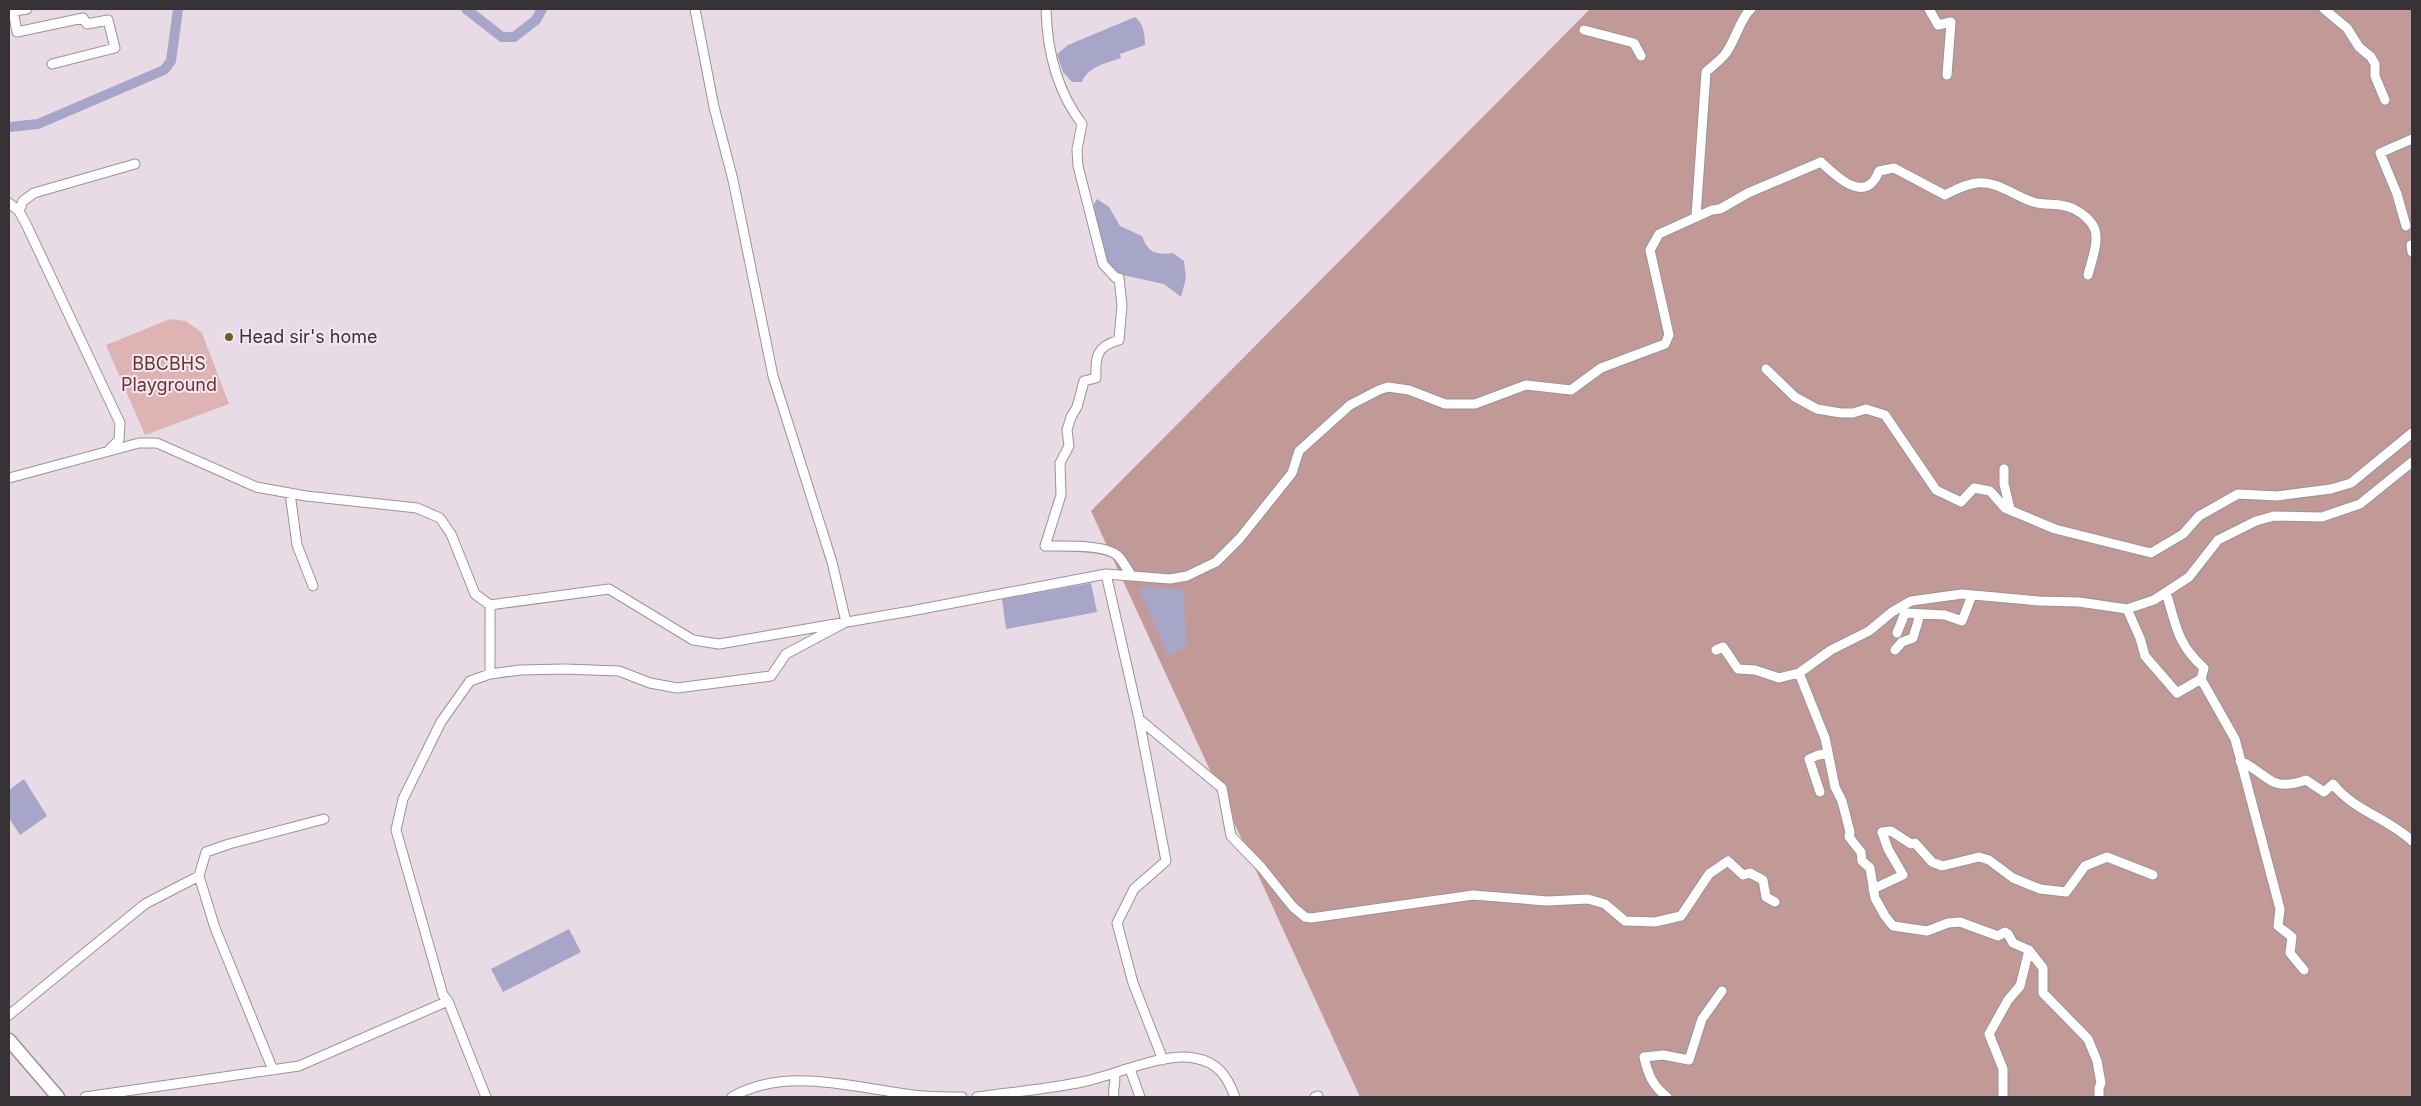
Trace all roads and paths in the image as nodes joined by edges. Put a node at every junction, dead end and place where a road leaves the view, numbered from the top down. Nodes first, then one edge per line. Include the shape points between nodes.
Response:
1 (27, 9) edge
2 (696, 9) edge
3 (1046, 9) edge
4 (1751, 9) edge
5 (1929, 9) edge
6 (2324, 9) edge
7 (11, 11) edge
8 (1584, 30) dead end
9 (1641, 56) dead end
10 (52, 64) dead end
11 (1947, 75) dead end
12 (2384, 100) dead end
13 (2412, 139) edge
14 (135, 164) dead end
15 (9, 203) edge
16 (19, 211) junction
17 (1696, 216) junction
18 (2406, 226) dead end
19 (2088, 275) dead end
20 (1766, 370) dead end
21 (2412, 433) edge
22 (109, 450) junction
23 (2412, 462) edge
24 (2004, 469) dead end
25 (9, 478) edge
26 (290, 493) junction
27 (2010, 509) junction
28 (1106, 574) junction
29 (1131, 575) junction
30 (313, 586) dead end
31 (2166, 592) junction
32 (1972, 595) junction
33 (490, 604) junction
34 (2127, 609) junction
35 (1919, 614) junction
36 (846, 622) junction
37 (1897, 633) dead end
38 (1716, 650) dead end
39 (1895, 650) dead end
40 (1798, 672) junction
41 (490, 674) junction
42 (2201, 678) junction
43 (1139, 719) junction
44 (1827, 754) junction
45 (2240, 761) junction
46 (1820, 792) dead end
47 (324, 819) dead end
48 (2412, 842) edge
49 (2152, 875) dead end
50 (200, 876) junction
51 (1873, 889) junction
52 (1775, 902) dead end
53 (2029, 950) junction
54 (2304, 970) dead end
55 (1722, 991) dead end
56 (448, 1001) junction
57 (9, 1015) edge
58 (9, 1040) edge
59 (1163, 1060) junction
60 (1130, 1069) junction
61 (273, 1070) junction
62 (1114, 1072) junction
63 (1051, 1086) junction
64 (58, 1097) edge
65 (85, 1097) edge
66 (486, 1097) edge
67 (732, 1097) edge
68 (962, 1097) edge
69 (976, 1097) edge
70 (1053, 1097) edge
71 (1114, 1097) edge
72 (1140, 1097) edge
73 (1235, 1097) edge
74 (1667, 1097) edge
75 (2003, 1097) edge
76 (2099, 1097) edge

1 - 7 street
2 - 36 street via 714,107 773,376 832,562
3 - 29 street via 1047,38 1055,72 1082,124 1077,149 1078,166 1103,264 1119,278 1122,305 1119,340 1105,344 1100,350 1096,378 1084,381 1077,407 1070,417 1068,446 1060,463 1061,495 1046,546 1104,547 1117,555
4 - 17 street via 1726,54 1706,72
5 - 11 street via 1938,25 1951,22
6 - 12 street via 2347,28 2359,47 2376,64 2375,76
7 - 10 street via 17,32 83,18 87,24 108,20 115,48
8 - 9 street via 1634,44
13 - 18 street via 2380,153
14 - 16 street via 34,193 22,201
15 - 16 street
16 - 22 street via 120,423 119,440
17 - 19 street via 1720,209 1748,193 1821,162 1846,183 1860,188 1876,180 1879,171 1894,168 1945,196 1957,188 1978,183 2004,186 2034,202 2074,208 2087,217 2095,230
17 - 29 street via 1658,234 1650,250 1669,335 1665,344 1601,368 1571,390 1526,385 1475,404 1445,404 1409,390 1388,387 1379,390 1350,405 1300,451 1292,473 1240,538 1216,562 1187,576
20 - 27 street via 1795,397 1816,409 1853,413 1866,409 1884,415 1936,490 1961,502 1974,488 1990,491 2005,508
21 - 27 street via 2351,483 2277,496 2238,494 2199,516 2184,534 2151,553 2055,529
22 - 25 street
22 - 26 street via 139,443 158,443 256,487
23 - 31 street via 2360,504 2322,517 2274,516 2218,540 2189,577
24 - 27 street
26 - 30 street via 297,545
26 - 33 street via 417,508 440,518 451,534 475,594
28 - 29 street
28 - 36 street
28 - 43 street
31 - 34 street via 2154,600
31 - 42 street via 2178,636 2188,653 2204,668
32 - 34 street via 2079,602
32 - 35 street via 1962,621 1945,615
32 - 40 street via 1911,601 1869,631 1831,650
33 - 36 street via 609,589 693,640 719,644
33 - 41 street
34 - 42 street via 2146,656 2177,693
35 - 37 street via 1905,613
35 - 39 street via 1913,638 1902,642
36 - 41 street via 786,654 771,676 677,688 619,672 564,669
38 - 40 street via 1723,647 1738,669 1755,670 1778,678
40 - 44 street via 1825,738
41 - 56 street via 470,681 441,722 403,799 396,830 443,995
42 - 45 street via 2235,739
43 - 52 street via 1222,788 1231,836 1305,917 1474,895 1546,901 1588,899 1605,904 1625,921 1655,922 1681,916 1709,874 1728,860 1743,875 1750,872 1763,880 1763,893
43 - 59 street via 1166,861 1134,889 1118,923 1133,983
44 - 46 street via 1809,759
44 - 51 street via 1835,787 1842,800 1849,837 1860,852 1862,861 1870,868
45 - 48 street via 2276,784 2291,785 2306,780 2324,792 2333,784 2358,808 2401,831
45 - 54 street via 2280,909 2278,926 2292,937 2290,953
47 - 50 street via 206,852
49 - 51 street via 2107,857 2086,866 2066,892 2040,889 2013,878 1989,860 1979,857 1942,866 1932,862 1915,843 1911,844 1891,830 1882,832 1903,875
50 - 57 street via 145,904
50 - 61 street via 215,928
51 - 53 street via 1884,916 1893,926 1927,931 1960,922 1998,936 2005,932 2013,942
53 - 75 street via 2020,986 1989,1034 2003,1069
53 - 76 street via 2043,968 2043,993 2088,1039 2097,1061 2101,1083
55 - 74 street via 1702,1019 1689,1060 1662,1055 1644,1057 1656,1088
56 - 61 street via 299,1066
56 - 66 street
58 - 64 street
59 - 60 street
59 - 73 street via 1192,1057 1210,1063 1227,1077
60 - 62 street
60 - 72 street
61 - 65 street
62 - 63 street via 1084,1082
62 - 71 street via 1117,1082
63 - 69 street
63 - 70 street
67 - 68 street via 745,1090 791,1082 817,1082 924,1096

